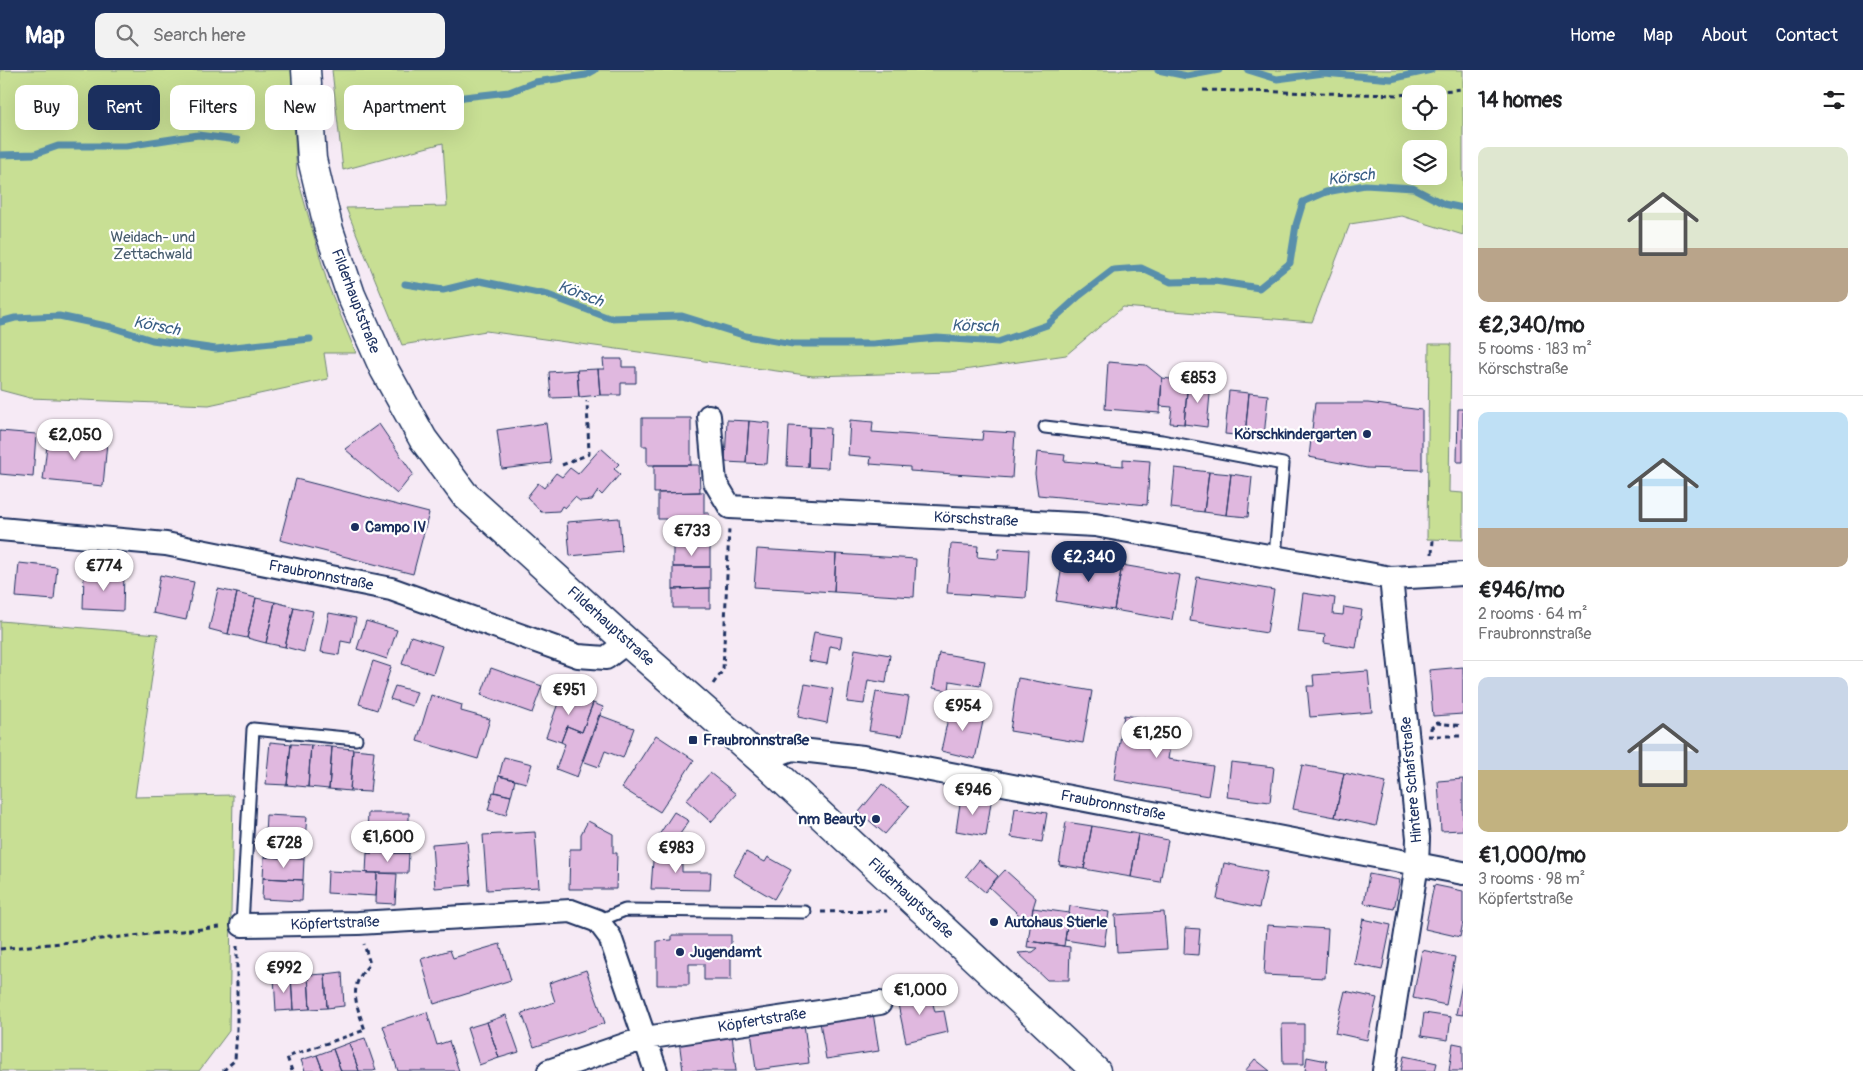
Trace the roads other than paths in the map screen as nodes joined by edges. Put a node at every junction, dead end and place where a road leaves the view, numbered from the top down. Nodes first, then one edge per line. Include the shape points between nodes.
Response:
1 (306, 70) edge
2 (709, 416) dead end
3 (1045, 428) dead end
4 (0, 530) edge
5 (1275, 556) junction
6 (1463, 574) edge
7 (1391, 578) junction
8 (627, 642) junction
9 (356, 739) dead end
10 (767, 765) junction
11 (1417, 864) junction
12 (1463, 872) edge
13 (805, 912) road end
14 (598, 921) junction
15 (242, 925) joint
16 (880, 1003) dead end
17 (645, 1038) junction
18 (549, 1071) edge
19 (656, 1071) edge
20 (1096, 1071) edge
21 (1384, 1071) edge

1 - 8 main road, Filderhauptstraße via 312,159 329,230 351,295 384,369 423,439 464,494
2 - 5 street, Körschstraße via 715,482 730,507 1094,525
3 - 5 lane via 1162,442 1283,464
4 - 8 street, Fraubronnstraße via 166,544 391,589 578,656 606,658
5 - 7 street, Körschstraße
6 - 7 street, Körschstraße
7 - 11 street, Hintere Schafstraße via 1418,838
8 - 10 main road, Filderhauptstraße
9 - 15 lane via 253,729
10 - 11 street, Fraubronnstraße via 776,755 792,750 863,757
10 - 20 main road, Filderhauptstraße
11 - 12 street, Fraubronnstraße
11 - 21 street, Hintere Schafstraße
13 - 14 lane via 625,910
14 - 15 street, Köpfertstraße via 572,911
14 - 17 street via 610,937
16 - 17 street, Köpfertstraße
17 - 18 street, Köpfertstraße
17 - 19 street

